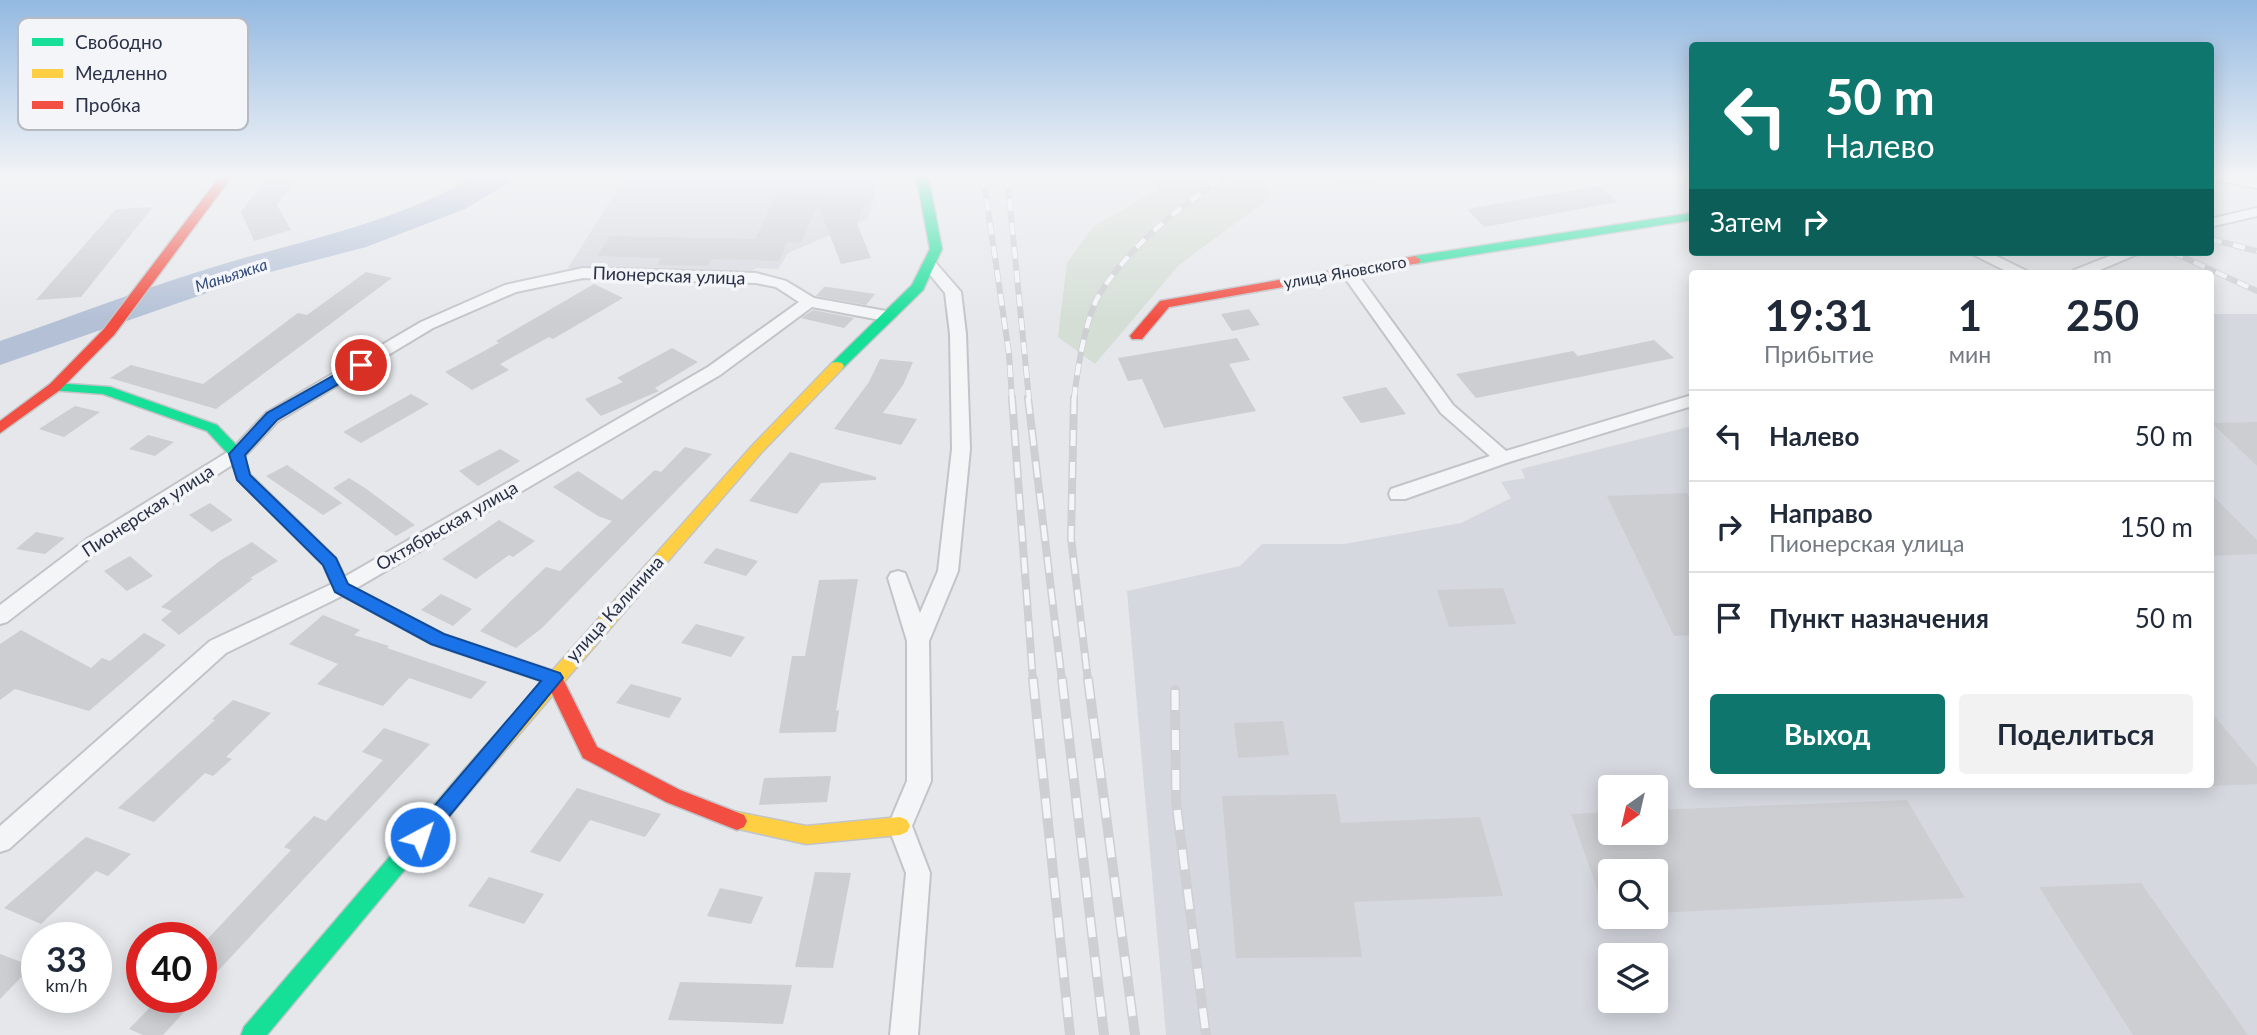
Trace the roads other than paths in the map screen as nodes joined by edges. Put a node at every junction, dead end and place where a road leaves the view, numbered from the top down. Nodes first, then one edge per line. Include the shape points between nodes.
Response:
1 (192, 223) edge
2 (931, 223) edge
3 (1646, 223) edge
4 (1985, 256) edge
5 (2124, 256) edge
6 (930, 265) junction
7 (2016, 270) edge
8 (2088, 270) edge
9 (1348, 271) junction
10 (809, 302) junction
11 (886, 316) junction
12 (1138, 336) dead end
13 (55, 387) junction
14 (1689, 401) edge
15 (0, 428) edge
16 (237, 454) junction
17 (1503, 458) junction
18 (1398, 494) dead end
19 (898, 578) dead end
20 (341, 588) junction
21 (0, 616) edge
22 (918, 641) junction
23 (554, 678) junction
24 (900, 826) junction
25 (0, 841) edge
26 (252, 1035) edge
27 (904, 1035) edge

1 - 13 street via 109,332
2 - 6 street, улица Калинина via 936,249
3 - 9 street, улица Яновского
4 - 7 street
5 - 8 street
6 - 11 street, улица Калинина via 918,288
6 - 22 street via 953,292 961,449 948,571
9 - 12 street, улица Яновского via 1166,304
9 - 17 street via 1447,409
10 - 11 street, Пионерская улица
10 - 16 street, Пионерская улица via 781,284 756,278 583,273 511,288 427,326 272,416
10 - 20 street, Октябрьская улица via 714,371
11 - 23 street, улица Калинина via 756,450
13 - 15 street
13 - 16 street via 105,390 212,428
14 - 17 street
16 - 20 street via 243,477 330,562
16 - 21 street, Пионерская улица via 94,544
17 - 18 street
19 - 22 street
20 - 23 street via 438,639
20 - 25 street, Октябрьская улица via 218,647
22 - 24 street via 919,781
23 - 24 street via 590,752 673,796 747,825 806,835
23 - 26 street, улица Калинина
24 - 27 street via 918,873

